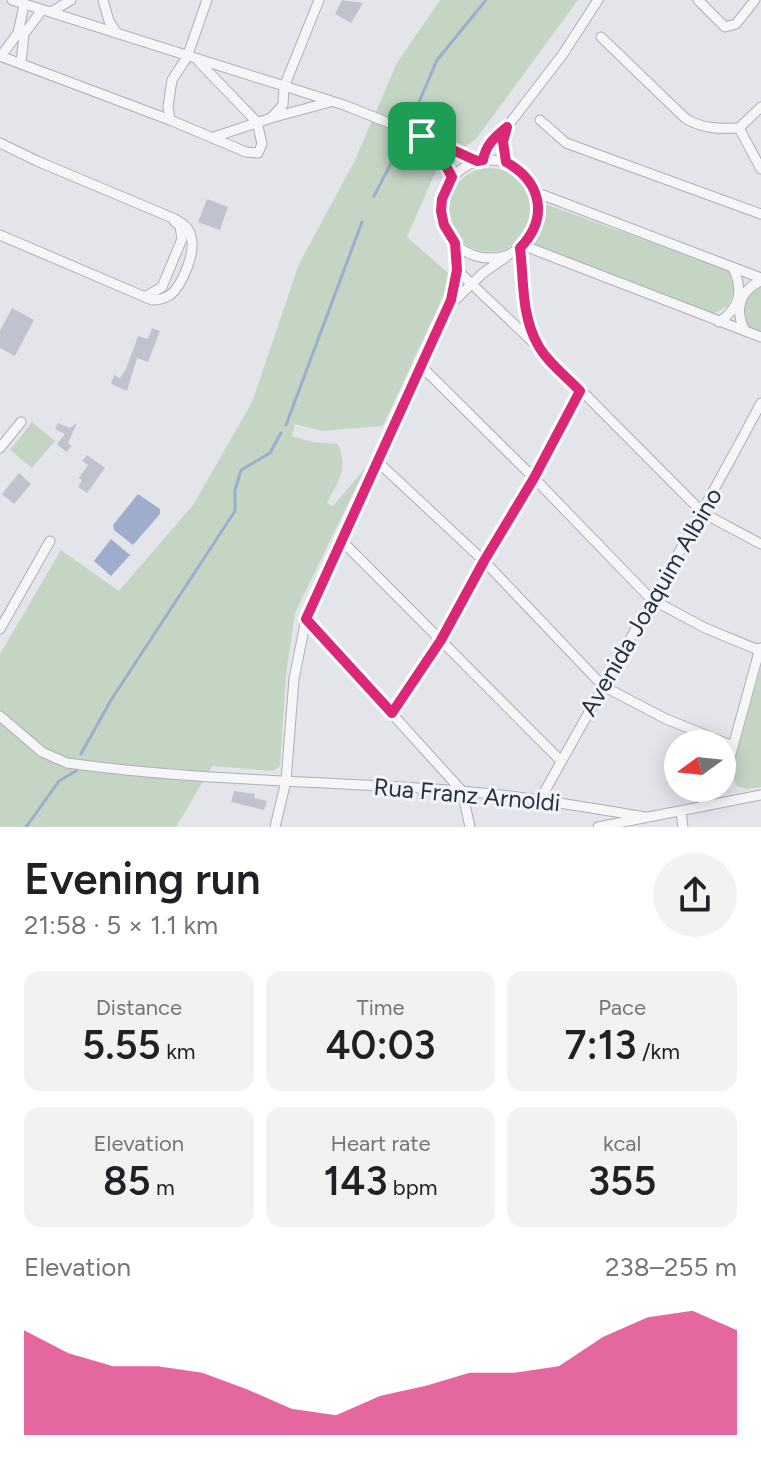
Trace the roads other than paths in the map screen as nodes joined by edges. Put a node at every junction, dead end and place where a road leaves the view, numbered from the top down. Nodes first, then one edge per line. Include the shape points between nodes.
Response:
1 (12, 0) edge
2 (71, 0) edge
3 (103, 0) edge
4 (207, 0) edge
5 (319, 0) edge
6 (598, 0) edge
7 (698, 0) edge
8 (755, 0) edge
9 (24, 5) junction
10 (46, 11) junction
11 (116, 32) junction
12 (601, 37) dead end
13 (1, 56) edge
14 (192, 58) junction
15 (21, 63) junction
16 (284, 87) junction
17 (332, 102) junction
18 (759, 114) edge
19 (271, 118) junction
20 (170, 120) junction
21 (540, 120) dead end
22 (257, 122) junction
23 (507, 127) junction
24 (739, 128) junction
25 (420, 135) junction
26 (214, 137) junction
27 (0, 143) edge
28 (480, 161) junction
29 (506, 162) junction
30 (761, 169) edge
31 (452, 177) junction
32 (535, 192) junction
33 (761, 214) edge
34 (0, 235) edge
35 (455, 243) junction
36 (518, 248) junction
37 (733, 268) junction
38 (457, 270) junction
39 (761, 279) edge
40 (472, 283) junction
41 (444, 313) junction
42 (719, 322) junction
43 (745, 331) junction
44 (761, 337) edge
45 (538, 347) junction
46 (422, 367) junction
47 (580, 391) junction
48 (761, 403) edge
49 (21, 422) dead end
50 (0, 448) edge
51 (379, 463) junction
52 (534, 478) junction
53 (703, 513) junction
54 (50, 541) dead end
55 (343, 542) junction
56 (761, 544) edge
57 (484, 561) junction
58 (651, 599) junction
59 (306, 619) junction
60 (0, 629) edge
61 (441, 640) junction
62 (760, 649) edge
63 (603, 686) junction
64 (392, 713) junction
65 (0, 716) edge
66 (693, 730) edge
67 (736, 735) edge
68 (561, 761) junction
69 (286, 781) junction
70 (462, 791) junction
71 (761, 795) edge
72 (540, 800) junction
73 (718, 803) joint
74 (681, 812) junction
75 (646, 817) junction
76 (275, 827) edge
77 (470, 827) edge
78 (598, 827) edge
79 (683, 827) edge

1 - 9 street
2 - 10 street
3 - 11 street
4 - 14 street
5 - 16 street
6 - 23 street
7 - 8 street via 719,24 731,26
9 - 10 street
9 - 13 street via 18,33
10 - 11 street
10 - 15 street via 24,34
11 - 14 street
12 - 24 street via 685,118 705,127
13 - 15 street
14 - 16 street
14 - 20 street via 178,67 169,93
14 - 22 street
15 - 20 street
16 - 17 street
16 - 19 street via 283,105
17 - 19 street
17 - 25 street
18 - 24 street
19 - 22 street
20 - 26 street
21 - 33 street via 566,143
22 - 26 street
22 - 26 street via 262,144 258,153
23 - 28 street via 491,140
23 - 29 street
24 - 30 street
25 - 28 street
25 - 31 street
27 - 34 street via 168,216 186,226 192,248 175,291 162,300
28 - 29 street
28 - 31 street
29 - 32 street via 529,179
31 - 35 street via 441,211
32 - 36 street via 537,221
32 - 37 street
35 - 36 street via 482,257
35 - 38 street
36 - 40 street
36 - 42 street
36 - 45 street via 522,294
37 - 39 street
37 - 42 street via 738,298
38 - 40 street
38 - 41 street
39 - 43 street via 741,299
40 - 41 street
40 - 45 street
41 - 46 street
42 - 43 street
43 - 44 street
45 - 47 street
46 - 51 street
46 - 52 street
47 - 52 street
47 - 53 street
48 - 53 street, Avenida Joaquim Albino
49 - 50 street
51 - 55 street
51 - 57 street
52 - 57 street
52 - 58 street
53 - 56 street
53 - 58 street, Avenida Joaquim Albino
54 - 60 street
55 - 59 street
55 - 61 street
57 - 61 street
57 - 63 street
58 - 62 street
58 - 63 street, Avenida Joaquim Albino
59 - 64 street
59 - 69 street via 294,679
61 - 64 street
61 - 68 street
62 - 67 street
63 - 66 street
63 - 68 street, Avenida Joaquim Albino
64 - 70 street
65 - 69 street, Rua Franz Arnoldi via 42,752 67,763
68 - 72 street, Avenida Joaquim Albino
69 - 70 street, Rua Franz Arnoldi
69 - 76 street
70 - 72 street, Rua Franz Arnoldi
70 - 77 street
71 - 73 street
72 - 75 street, Rua Franz Arnoldi
73 - 74 street
74 - 75 street
74 - 79 street
75 - 78 street

